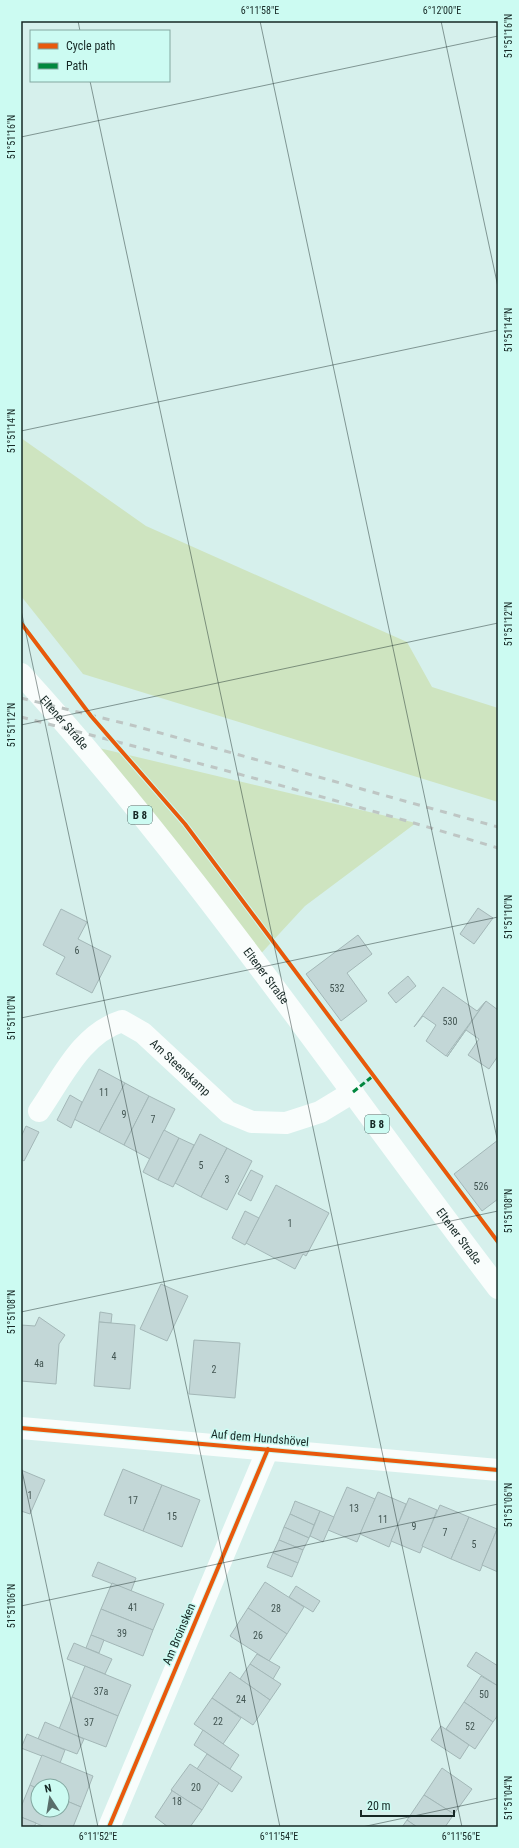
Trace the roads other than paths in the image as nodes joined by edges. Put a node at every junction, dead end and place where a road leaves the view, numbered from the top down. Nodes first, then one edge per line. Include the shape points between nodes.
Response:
1 (21, 674) edge
2 (353, 1092) junction
3 (39, 1111) dead end
4 (498, 1288) edge
5 (21, 1428) edge
6 (268, 1449) junction
7 (498, 1470) edge
8 (109, 1827) edge

1 - 2 street, Eltener Straße / B 8 via 71,730 136,810 255,960
2 - 3 street, Am Steenskamp via 320,1112 286,1123 252,1122 228,1112 143,1033 122,1021 108,1026 83,1045
2 - 4 street, Eltener Straße / B 8
5 - 6 street, Auf dem Hundshövel
6 - 7 street, Auf dem Hundshövel
6 - 8 street, Am Broinsken

